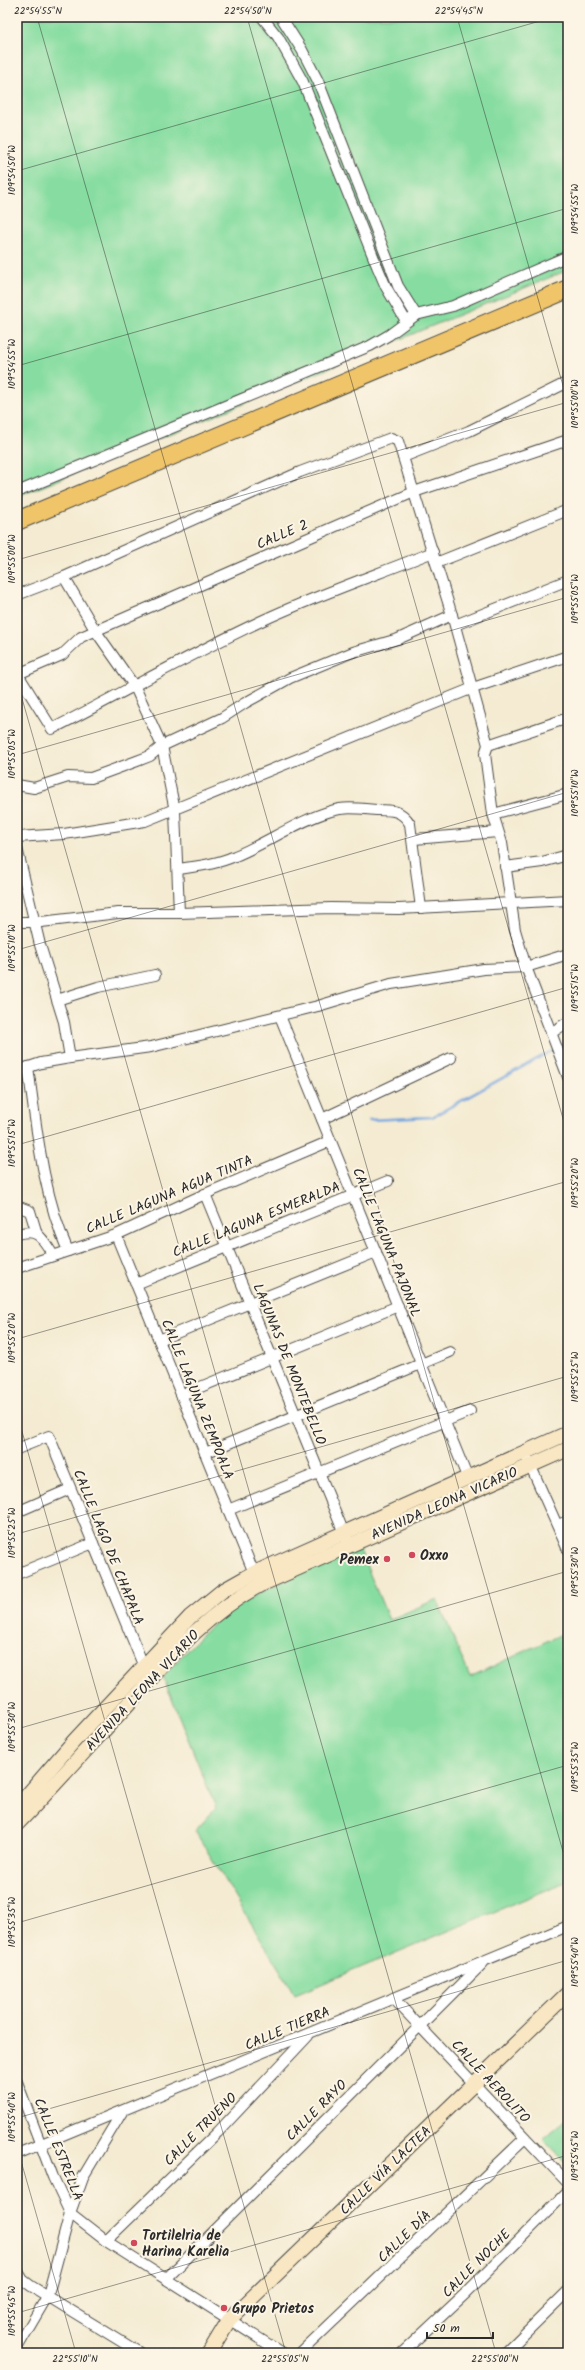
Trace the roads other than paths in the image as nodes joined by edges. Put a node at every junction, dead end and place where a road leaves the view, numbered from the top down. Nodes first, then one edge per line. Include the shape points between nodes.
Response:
1 (262, 17) edge
2 (281, 17) edge
3 (568, 256) edge
4 (568, 289) edge
5 (416, 315) junction
6 (406, 321) junction
7 (568, 382) edge
8 (568, 440) edge
9 (403, 457) junction
10 (17, 492) edge
11 (414, 492) junction
12 (568, 510) edge
13 (17, 521) edge
14 (432, 552) junction
15 (436, 563) junction
16 (64, 577) junction
17 (568, 580) edge
18 (17, 595) edge
19 (452, 615) junction
20 (455, 625) junction
21 (95, 630) junction
22 (568, 656) edge
23 (17, 673) edge
24 (134, 687) junction
25 (472, 688) junction
26 (568, 718) edge
27 (488, 745) junction
28 (162, 746) junction
29 (17, 786) edge
30 (568, 794) edge
31 (175, 811) junction
32 (493, 814) junction
33 (498, 832) junction
34 (17, 837) edge
35 (414, 839) junction
36 (17, 848) edge
37 (568, 855) edge
38 (505, 867) junction
39 (179, 869) junction
40 (568, 900) edge
41 (510, 904) junction
42 (421, 908) junction
43 (179, 913) junction
44 (17, 922) edge
45 (35, 922) junction
46 (568, 954) edge
47 (526, 967) junction
48 (155, 975) dead end
49 (56, 1000) junction
50 (280, 1016) junction
51 (568, 1022) edge
52 (551, 1033) junction
53 (70, 1058) junction
54 (450, 1058) dead end
55 (28, 1067) junction
56 (17, 1071) edge
57 (568, 1077) edge
58 (322, 1119) junction
59 (330, 1141) junction
60 (388, 1181) dead end
61 (205, 1194) junction
62 (352, 1195) junction
63 (17, 1206) edge
64 (17, 1234) edge
65 (37, 1234) junction
66 (116, 1235) junction
67 (227, 1247) junction
68 (68, 1251) junction
69 (376, 1252) junction
70 (53, 1255) junction
71 (17, 1268) edge
72 (136, 1284) junction
73 (250, 1303) junction
74 (398, 1306) junction
75 (159, 1340) junction
76 (450, 1352) dead end
77 (272, 1358) junction
78 (422, 1364) junction
79 (181, 1395) junction
80 (470, 1411) dead end
81 (296, 1416) junction
82 (445, 1422) junction
83 (568, 1433) edge
84 (17, 1449) edge
85 (568, 1449) edge
86 (525, 1452) junction
87 (205, 1453) junction
88 (530, 1465) junction
89 (320, 1474) junction
90 (468, 1479) junction
91 (70, 1489) junction
92 (228, 1510) junction
93 (17, 1512) edge
94 (568, 1521) edge
95 (558, 1525) junction
96 (346, 1539) junction
97 (93, 1543) junction
98 (568, 1550) edge
99 (254, 1573) junction
100 (17, 1574) edge
101 (144, 1667) junction
102 (17, 1807) edge
103 (17, 1824) edge
104 (568, 1926) edge
105 (486, 1960) junction
106 (568, 1993) edge
107 (393, 1998) junction
108 (419, 2026) junction
109 (310, 2034) junction
110 (17, 2082) edge
111 (476, 2084) junction
112 (122, 2112) junction
113 (525, 2138) junction
114 (41, 2144) junction
115 (17, 2154) edge
116 (568, 2183) edge
117 (568, 2191) edge
118 (70, 2213) junction
119 (106, 2241) junction
120 (17, 2270) edge
121 (166, 2279) junction
122 (568, 2291) edge
123 (48, 2295) junction
124 (229, 2320) junction
125 (17, 2348) edge
126 (140, 2353) edge
127 (209, 2353) edge
128 (282, 2353) edge
129 (300, 2353) edge
130 (402, 2353) edge
131 (505, 2353) edge

1 - 6 street via 278,37 303,82 386,287
2 - 5 street via 318,81 398,286
3 - 5 street via 453,306
4 - 13 highway
5 - 6 street
6 - 10 street via 390,335 370,346
7 - 9 street via 470,431
8 - 11 street, CALLE 2
9 - 11 street
9 - 16 street via 398,441 391,438 300,472
11 - 14 street
11 - 21 street, CALLE 2
12 - 15 street
14 - 15 street
14 - 24 street via 271,617
15 - 19 street
16 - 18 street
16 - 21 street
17 - 20 street
19 - 20 street
19 - 28 street via 398,639 353,652 290,678 222,718
20 - 25 street
21 - 23 street, CALLE 2 via 81,637 62,655
21 - 24 street
22 - 25 street
23 - 24 street via 52,729
24 - 28 street
25 - 27 street
25 - 31 street
26 - 27 street
27 - 32 street via 485,754
28 - 29 street via 150,756 91,778 68,777 34,788
28 - 31 street
30 - 32 street
31 - 34 street via 145,821 95,830
31 - 39 street
32 - 33 street
33 - 35 street
33 - 38 street
35 - 39 street via 405,815 394,810 348,808 332,811 235,856 218,862
35 - 42 street
36 - 45 street
37 - 38 street via 542,862
38 - 41 street
39 - 43 street
40 - 41 street
41 - 42 street via 464,904
41 - 47 street
42 - 43 street
43 - 45 street via 118,912
44 - 45 street
45 - 49 street
46 - 47 street
47 - 50 street via 484,969 391,984
47 - 52 street
48 - 49 street via 105,985
49 - 53 street via 64,1022
50 - 53 street via 151,1048
50 - 58 street, CALLE LAGUNA PAJONAL
51 - 52 street
52 - 57 street
53 - 55 street
54 - 58 street
55 - 56 street
55 - 68 street via 45,1186 55,1221
58 - 59 street, CALLE LAGUNA PAJONAL
59 - 61 street, CALLE LAGUNA AGUA TINTA
59 - 62 street, CALLE LAGUNA PAJONAL
60 - 62 street, CALLE LAGUNA ESMERALDA
61 - 66 street, CALLE LAGUNA AGUA TINTA
61 - 67 street, LAGUNAS DE MONTEBELLO
62 - 67 street, CALLE LAGUNA ESMERALDA
62 - 69 street, CALLE LAGUNA PAJONAL
63 - 65 street via 30,1211
64 - 65 street
65 - 70 street
66 - 68 street, CALLE LAGUNA AGUA TINTA
66 - 72 street, CALLE LAGUNA ZEMPOALA
67 - 72 street, CALLE LAGUNA ESMERALDA
67 - 73 street, LAGUNAS DE MONTEBELLO
68 - 70 street, CALLE LAGUNA AGUA TINTA
69 - 73 street
69 - 74 street, CALLE LAGUNA PAJONAL
70 - 71 street, CALLE LAGUNA AGUA TINTA
72 - 75 street, CALLE LAGUNA ZEMPOALA
73 - 75 street
73 - 77 street, LAGUNAS DE MONTEBELLO
74 - 77 street
74 - 78 street, CALLE LAGUNA PAJONAL
75 - 79 street, CALLE LAGUNA ZEMPOALA
76 - 78 street
77 - 79 street
77 - 81 street, LAGUNAS DE MONTEBELLO
78 - 81 street
78 - 82 street, CALLE LAGUNA PAJONAL
79 - 87 street, CALLE LAGUNA ZEMPOALA
80 - 82 street
81 - 87 street
81 - 89 street, LAGUNAS DE MONTEBELLO
82 - 89 street
82 - 90 street, CALLE LAGUNA PAJONAL
83 - 86 street, AVENIDA LEONA VICARIO
84 - 91 street, CALLE LAGO DE CHAPALA via 49,1436
85 - 88 street, AVENIDA LEONA VICARIO
86 - 88 street
86 - 90 street, AVENIDA LEONA VICARIO
87 - 92 street, CALLE LAGUNA ZEMPOALA
88 - 95 street
88 - 96 street, AVENIDA LEONA VICARIO
89 - 92 street
89 - 96 street, LAGUNAS DE MONTEBELLO
90 - 96 street, AVENIDA LEONA VICARIO
91 - 93 street
91 - 97 street, CALLE LAGO DE CHAPALA
92 - 99 street, CALLE LAGUNA ZEMPOALA
94 - 95 street
95 - 98 street
96 - 99 street, AVENIDA LEONA VICARIO
96 - 103 street, AVENIDA LEONA VICARIO via 255,1588 204,1623 182,1643
97 - 100 street
97 - 101 street, CALLE LAGO DE CHAPALA
99 - 101 street, AVENIDA LEONA VICARIO via 222,1591 204,1605
101 - 102 street, AVENIDA LEONA VICARIO via 74,1741
104 - 105 street, CALLE TIERRA
105 - 107 street, CALLE TIERRA
105 - 108 street, CALLE RAYO
106 - 111 street, CALLE VÍA LACTEA
107 - 108 street, CALLE AEROLITO
107 - 109 street, CALLE TIERRA
108 - 111 street, CALLE AEROLITO
108 - 121 street, CALLE RAYO
109 - 112 street, CALLE TIERRA
109 - 119 street, CALLE TRUENO via 218,2132
110 - 114 street, CALLE ESTRELLA
111 - 113 street, CALLE AEROLITO
111 - 124 street, CALLE VÍA LACTEA
112 - 114 street, CALLE TIERRA
112 - 118 street via 82,2177
113 - 116 street, CALLE AEROLITO
113 - 129 street, CALLE DÍA
114 - 115 street, CALLE TIERRA
114 - 118 street, CALLE ESTRELLA
117 - 130 street, CALLE NOCHE
118 - 119 street, CALLE ESTRELLA
118 - 123 street
119 - 121 street, CALLE ESTRELLA
120 - 123 street via 23,2280
121 - 124 street, CALLE ESTRELLA
122 - 131 street
123 - 125 street
123 - 126 street
124 - 127 street, CALLE VÍA LACTEA
124 - 128 street, CALLE ESTRELLA

